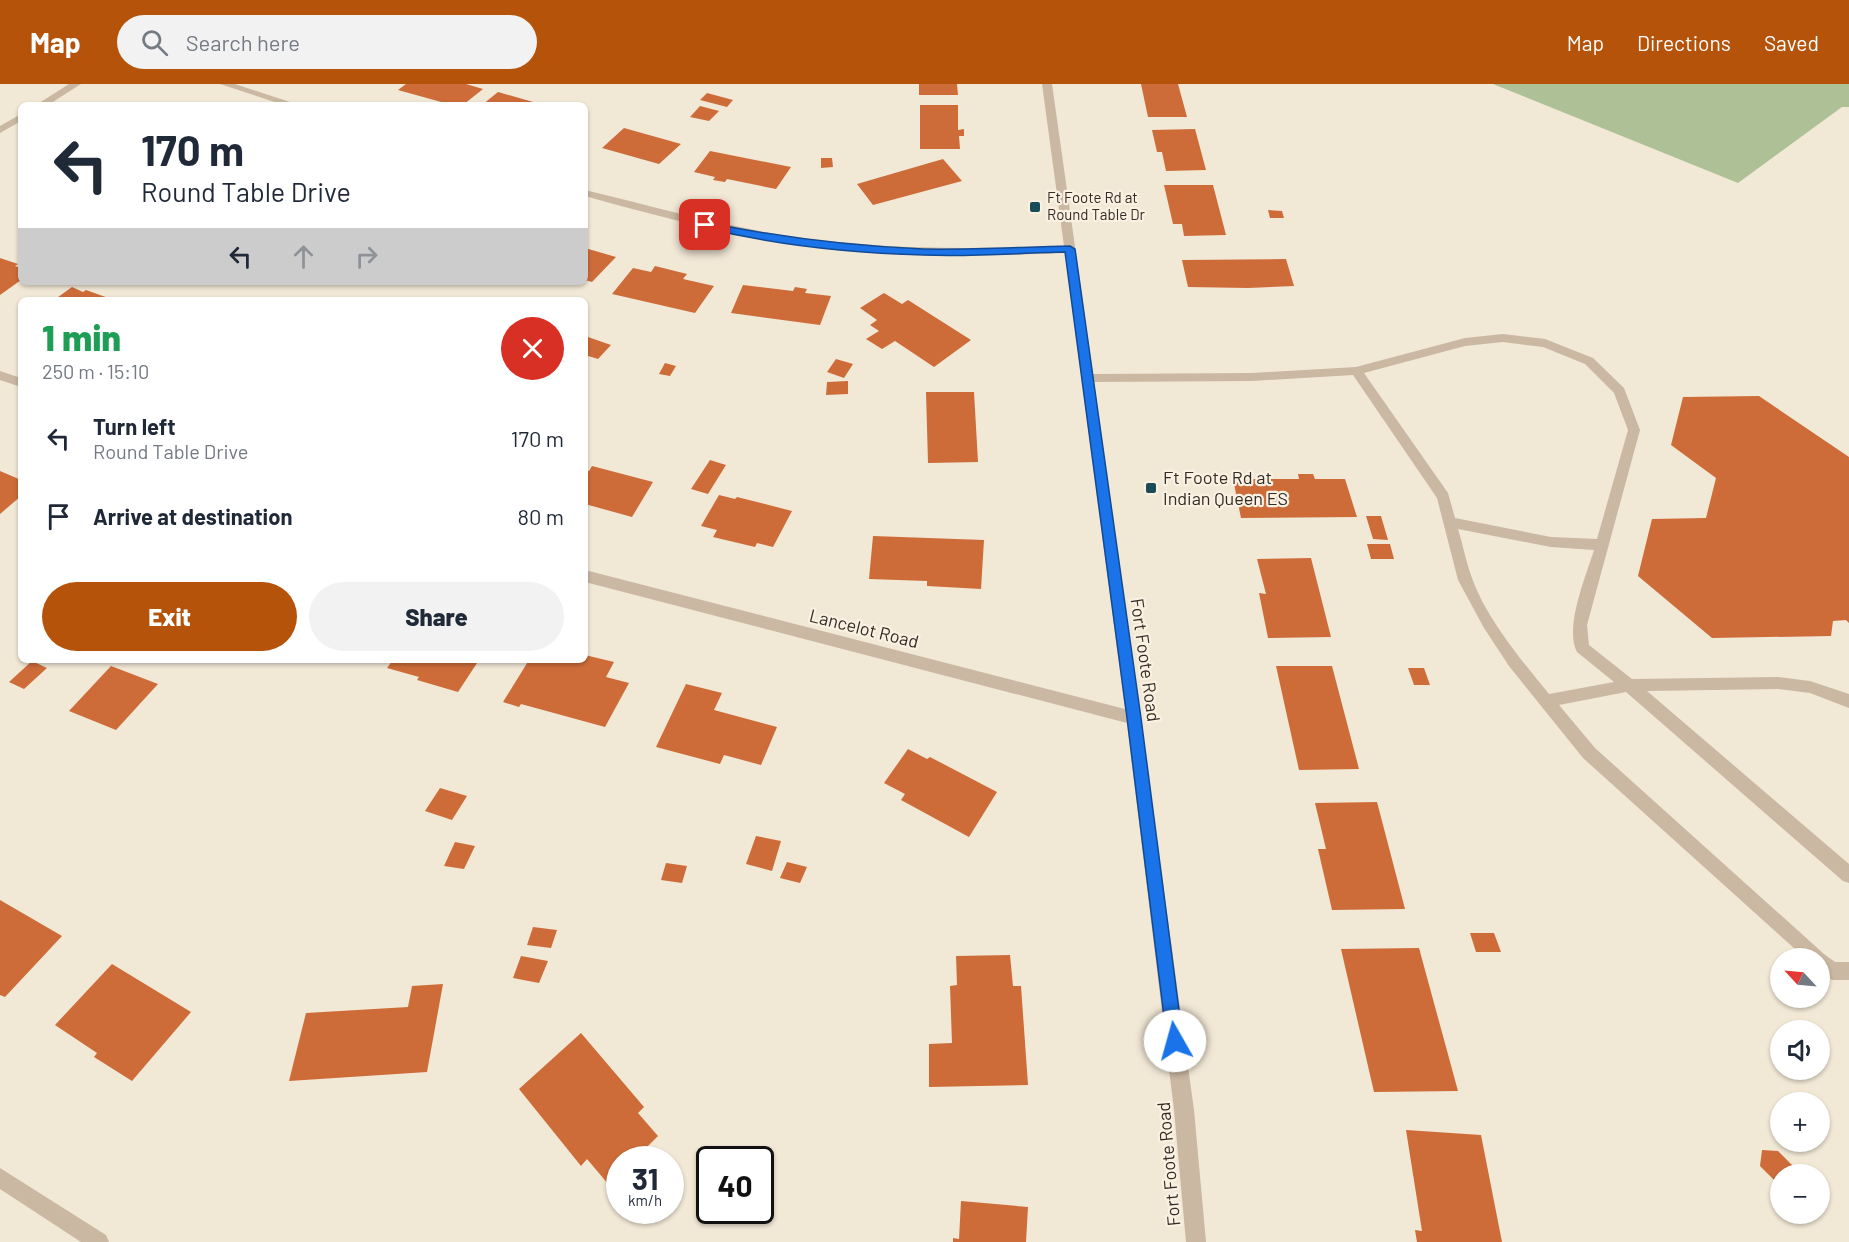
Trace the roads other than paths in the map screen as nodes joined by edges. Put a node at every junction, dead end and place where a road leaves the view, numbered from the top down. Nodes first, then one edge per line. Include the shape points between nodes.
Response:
1 (76, 84) edge
2 (225, 84) edge
3 (1047, 84) edge
4 (46, 102) edge
5 (284, 102) edge
6 (18, 119) edge
7 (0, 130) edge
8 (588, 194) edge
9 (1070, 249) junction
10 (1356, 371) junction
11 (0, 375) edge
12 (1087, 378) junction
13 (18, 382) edge
14 (1450, 522) junction
15 (1601, 545) junction
16 (588, 577) edge
17 (1629, 685) junction
18 (1545, 701) junction
19 (1849, 701) edge
20 (1134, 718) junction
21 (1849, 875) edge
22 (1809, 948) edge
23 (0, 1178) edge
24 (99, 1242) edge
25 (1196, 1242) edge

1 - 4 street
2 - 5 street
3 - 9 street, Fort Foote Road
6 - 7 street
8 - 9 street via 686,221 811,243 924,252
9 - 12 street, Fort Foote Road
10 - 12 street via 1252,377
10 - 14 street via 1443,497
10 - 15 street via 1465,342 1503,338 1545,343 1589,361 1620,391 1634,430
11 - 13 street
12 - 20 street, Fort Foote Road
14 - 15 street via 1551,542
14 - 18 street via 1465,580 1501,643
15 - 17 street via 1580,625 1582,648
16 - 20 street, Lancelot Road
17 - 18 street
17 - 19 street via 1779,683 1809,687
17 - 21 street
18 - 22 street via 1589,753
20 - 25 street, Fort Foote Road via 1184,1110
23 - 24 street

